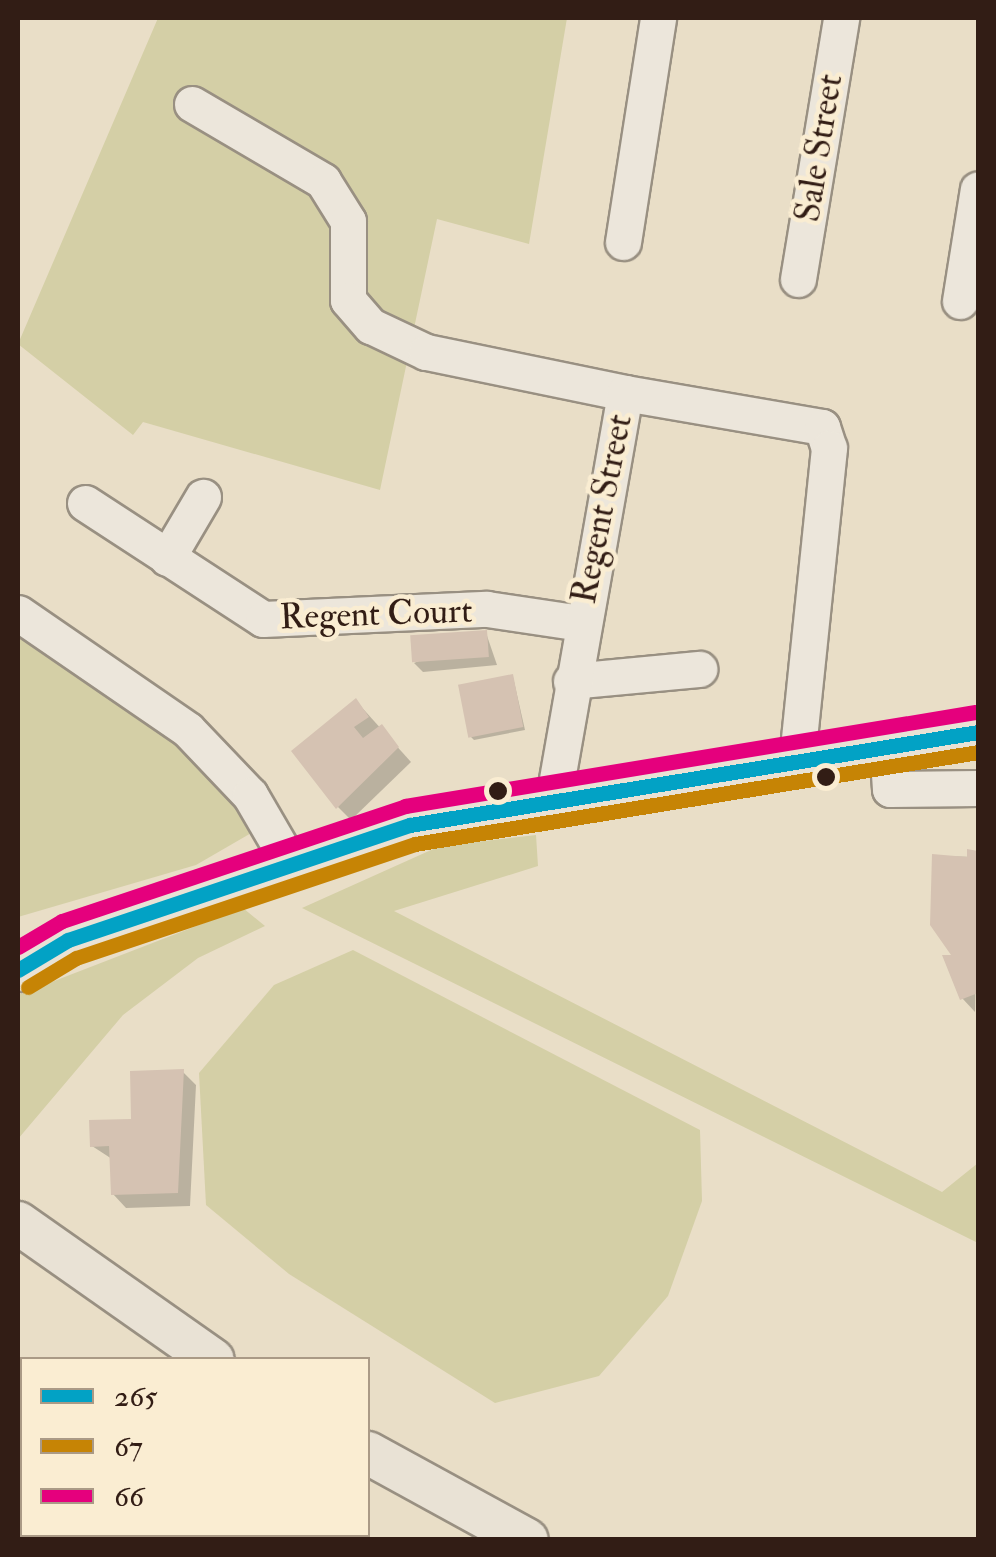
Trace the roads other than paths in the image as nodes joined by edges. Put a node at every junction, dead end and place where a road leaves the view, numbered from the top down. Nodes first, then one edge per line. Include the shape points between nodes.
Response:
1 (658, 18) edge
2 (841, 18) edge
3 (192, 104) dead end
4 (978, 189) edge
5 (623, 242) dead end
6 (798, 279) dead end
7 (960, 301) dead end
8 (625, 393) junction
9 (202, 497) dead end
10 (85, 503) dead end
11 (167, 558) junction
12 (18, 613) edge
13 (581, 623) junction
14 (698, 668) dead end
15 (571, 681) junction
16 (978, 732) edge
17 (887, 743) junction
18 (797, 756) junction
19 (978, 788) edge
20 (554, 796) junction
21 (289, 862) junction
22 (68, 940) junction
23 (18, 944) edge
24 (18, 970) edge
25 (18, 1223) edge
26 (209, 1357) edge
27 (370, 1454) edge
28 (527, 1540) edge

1 - 5 street
2 - 6 street, Sale Street
3 - 8 street via 323,181 348,221 348,300 371,326 426,352
4 - 7 street
8 - 13 street, Regent Street
8 - 18 street, Regent Street via 822,427 829,448
9 - 11 street
10 - 11 street, Regent Court
11 - 13 street, Regent Court via 263,619 487,610
12 - 21 street via 188,730 250,795
13 - 15 street, Regent Street
14 - 15 street
15 - 20 street, Regent Street
16 - 17 main road
17 - 18 main road
17 - 19 street via 890,789
18 - 20 main road
20 - 21 main road
21 - 22 main road
22 - 23 main road
22 - 24 main road
25 - 26 main road
27 - 28 main road

